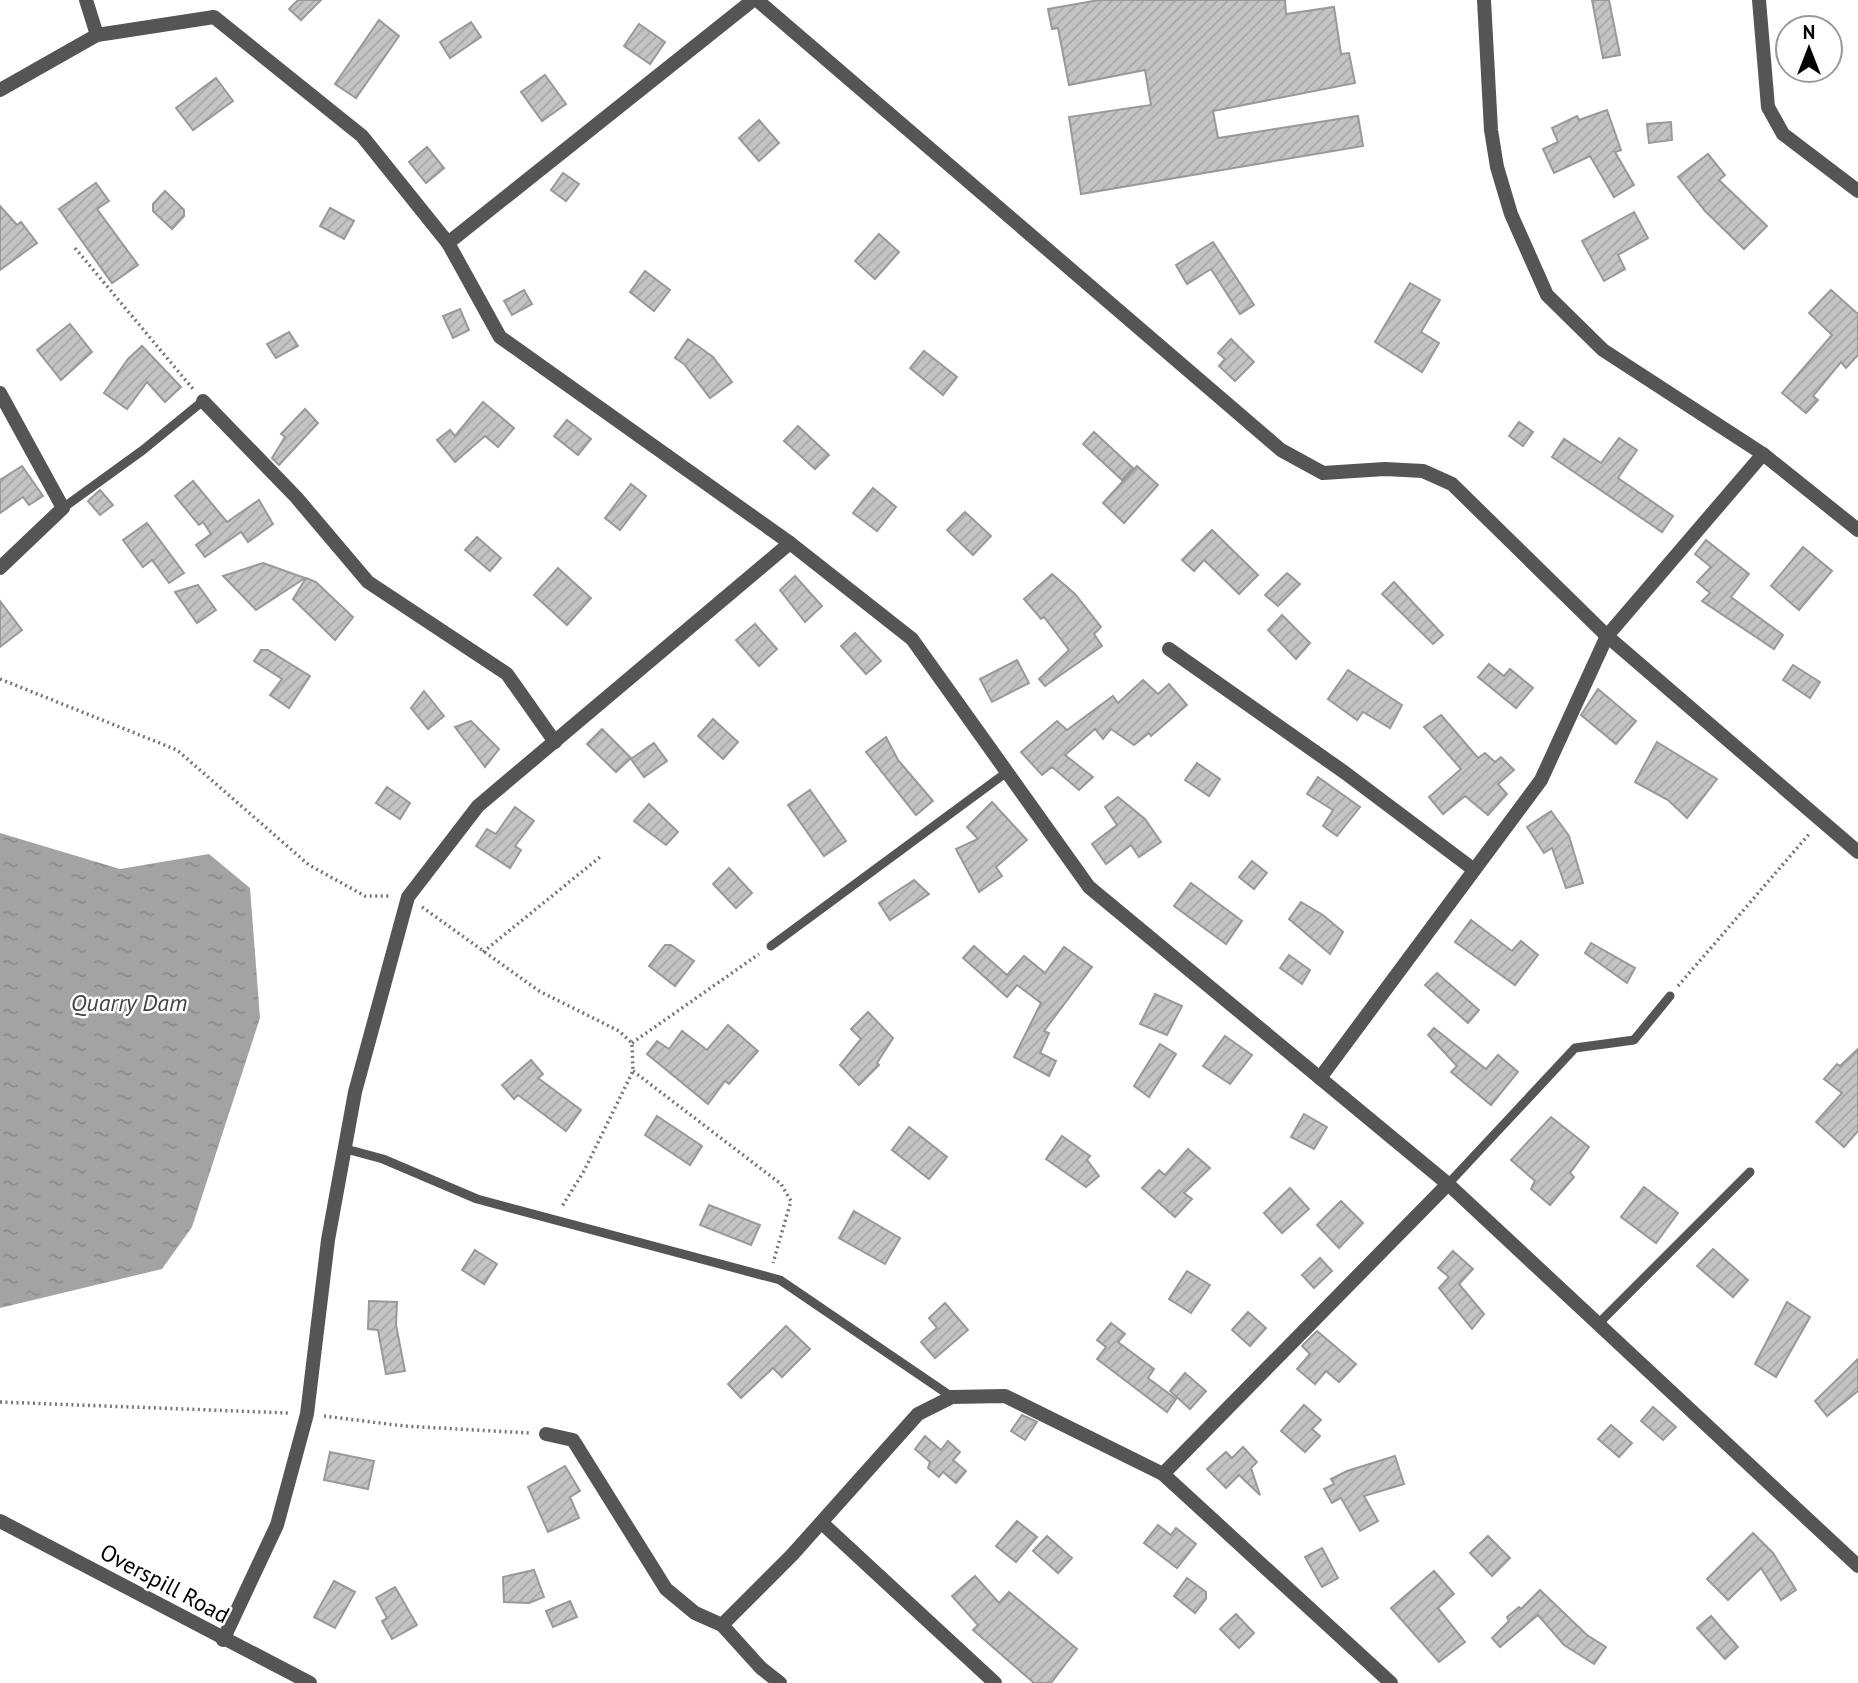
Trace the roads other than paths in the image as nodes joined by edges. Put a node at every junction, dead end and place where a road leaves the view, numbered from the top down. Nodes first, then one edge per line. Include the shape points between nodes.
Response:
1 (86, 0) edge
2 (755, 0) edge
3 (1484, 0) edge
4 (1759, 0) edge
5 (97, 35) junction
6 (0, 90) edge
7 (1858, 191) edge
8 (448, 243) junction
9 (0, 393) edge
10 (203, 401) joint
11 (1763, 454) junction
12 (63, 508) junction
13 (1858, 530) edge
14 (790, 543) junction
15 (0, 568) edge
16 (1607, 636) junction
17 (1169, 649) dead end
18 (555, 742) junction
19 (1007, 772) junction
20 (1858, 852) edge
21 (1473, 869) junction
22 (771, 946) road end
23 (1670, 996) road end
24 (1320, 1078) junction
25 (346, 1149) junction
26 (1749, 1172) dead end
27 (1448, 1184) junction
28 (1598, 1324) junction
29 (952, 1396) junction
30 (545, 1434) road end
31 (1163, 1474) junction
32 (0, 1521) edge
33 (822, 1523) junction
34 (1858, 1566) edge
35 (722, 1625) junction
36 (223, 1640) junction
37 (310, 1683) edge
38 (780, 1683) edge
39 (995, 1683) edge
40 (1391, 1683) edge

1 - 5 street
2 - 8 street
2 - 16 street via 1281,450 1323,473 1423,471 1452,484
3 - 11 street via 1497,167 1511,214 1547,295 1577,328 1613,357
4 - 7 street via 1768,107 1783,134
5 - 6 street
5 - 8 street via 214,17 362,136
8 - 14 street via 500,337
9 - 12 street
10 - 12 lane
10 - 18 street via 296,497 368,582 507,674
11 - 13 street
11 - 16 street
12 - 15 street
14 - 18 street
14 - 19 street via 912,639
16 - 20 street
16 - 21 street via 1541,780
17 - 21 street
18 - 25 street via 478,806 408,897 362,1059
19 - 22 lane
19 - 24 street via 1089,887
21 - 24 street
23 - 27 lane via 1634,1040 1575,1048
24 - 27 street
25 - 29 lane via 383,1159 477,1199 780,1280
25 - 36 street via 328,1240 307,1413 276,1525
26 - 28 lane
27 - 28 street
27 - 31 street
28 - 34 street
29 - 31 street via 1005,1396
29 - 33 street via 918,1413
30 - 35 street via 573,1440 666,1589 695,1614
31 - 40 street
32 - 36 street, Overspill Road
33 - 35 street
33 - 39 street
35 - 38 street
36 - 37 street, Overspill Road

